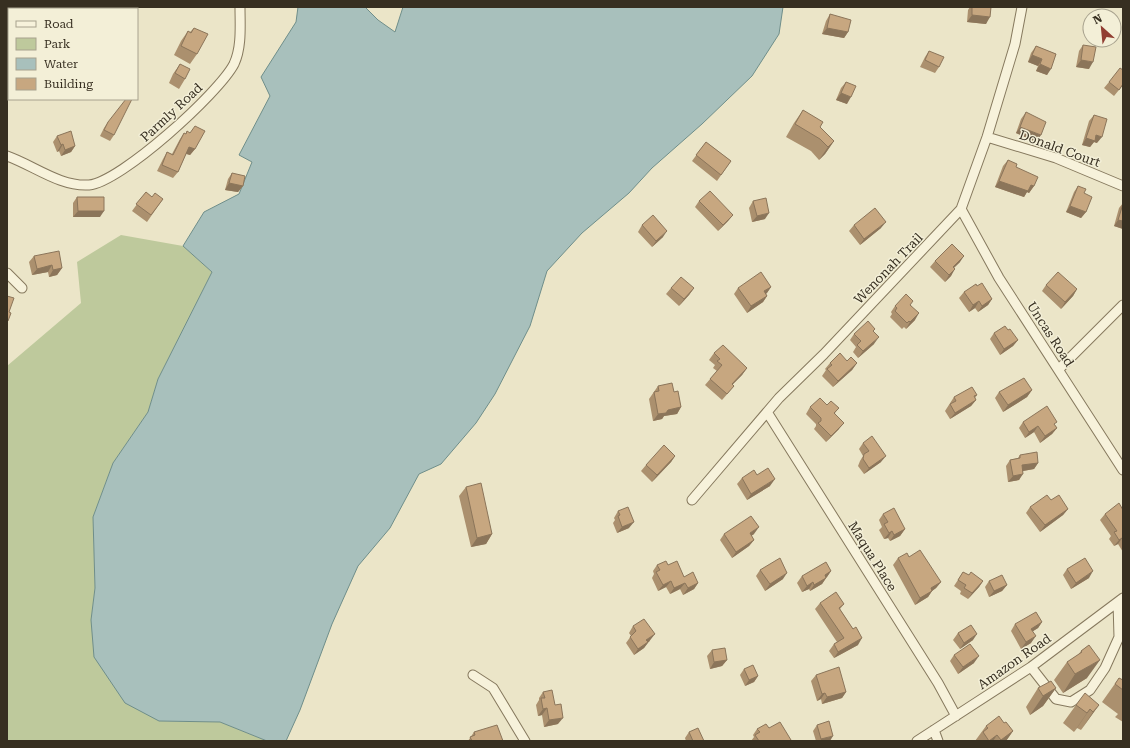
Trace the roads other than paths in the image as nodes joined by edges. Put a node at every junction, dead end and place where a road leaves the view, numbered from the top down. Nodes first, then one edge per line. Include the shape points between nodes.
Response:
1 (1022, 7) edge
2 (240, 11) edge
3 (987, 137) junction
4 (7, 156) edge
5 (1123, 186) edge
6 (961, 209) junction
7 (7, 272) edge
8 (22, 288) dead end
9 (1123, 305) edge
10 (1058, 369) junction
11 (766, 412) junction
12 (1123, 470) edge
13 (692, 500) dead end
14 (1120, 600) edge
15 (1031, 667) junction
16 (473, 675) dead end
17 (956, 716) junction
18 (934, 730) junction
19 (525, 741) edge
20 (917, 741) edge
21 (938, 741) edge

1 - 3 street, Wenonah Trail via 1015,44
2 - 4 street, Parmly Road via 238,50 228,72 160,143 117,174 97,184 87,185 35,170
3 - 5 street, Donald Court via 1056,158
3 - 6 street, Wenonah Trail
6 - 10 street, Uncas Road via 998,278
6 - 11 street, Wenonah Trail
7 - 8 street
9 - 10 street
10 - 12 street, Uncas Road
11 - 13 street, Wenonah Trail
11 - 17 street, Maqua Place via 938,683
14 - 15 street, Amazon Road
14 - 15 street via 1119,637 1105,668 1090,690 1072,702 1056,699
15 - 17 street, Amazon Road
16 - 19 street via 493,688
17 - 18 street, Amazon Road
18 - 20 street, Amazon Road
18 - 21 street

